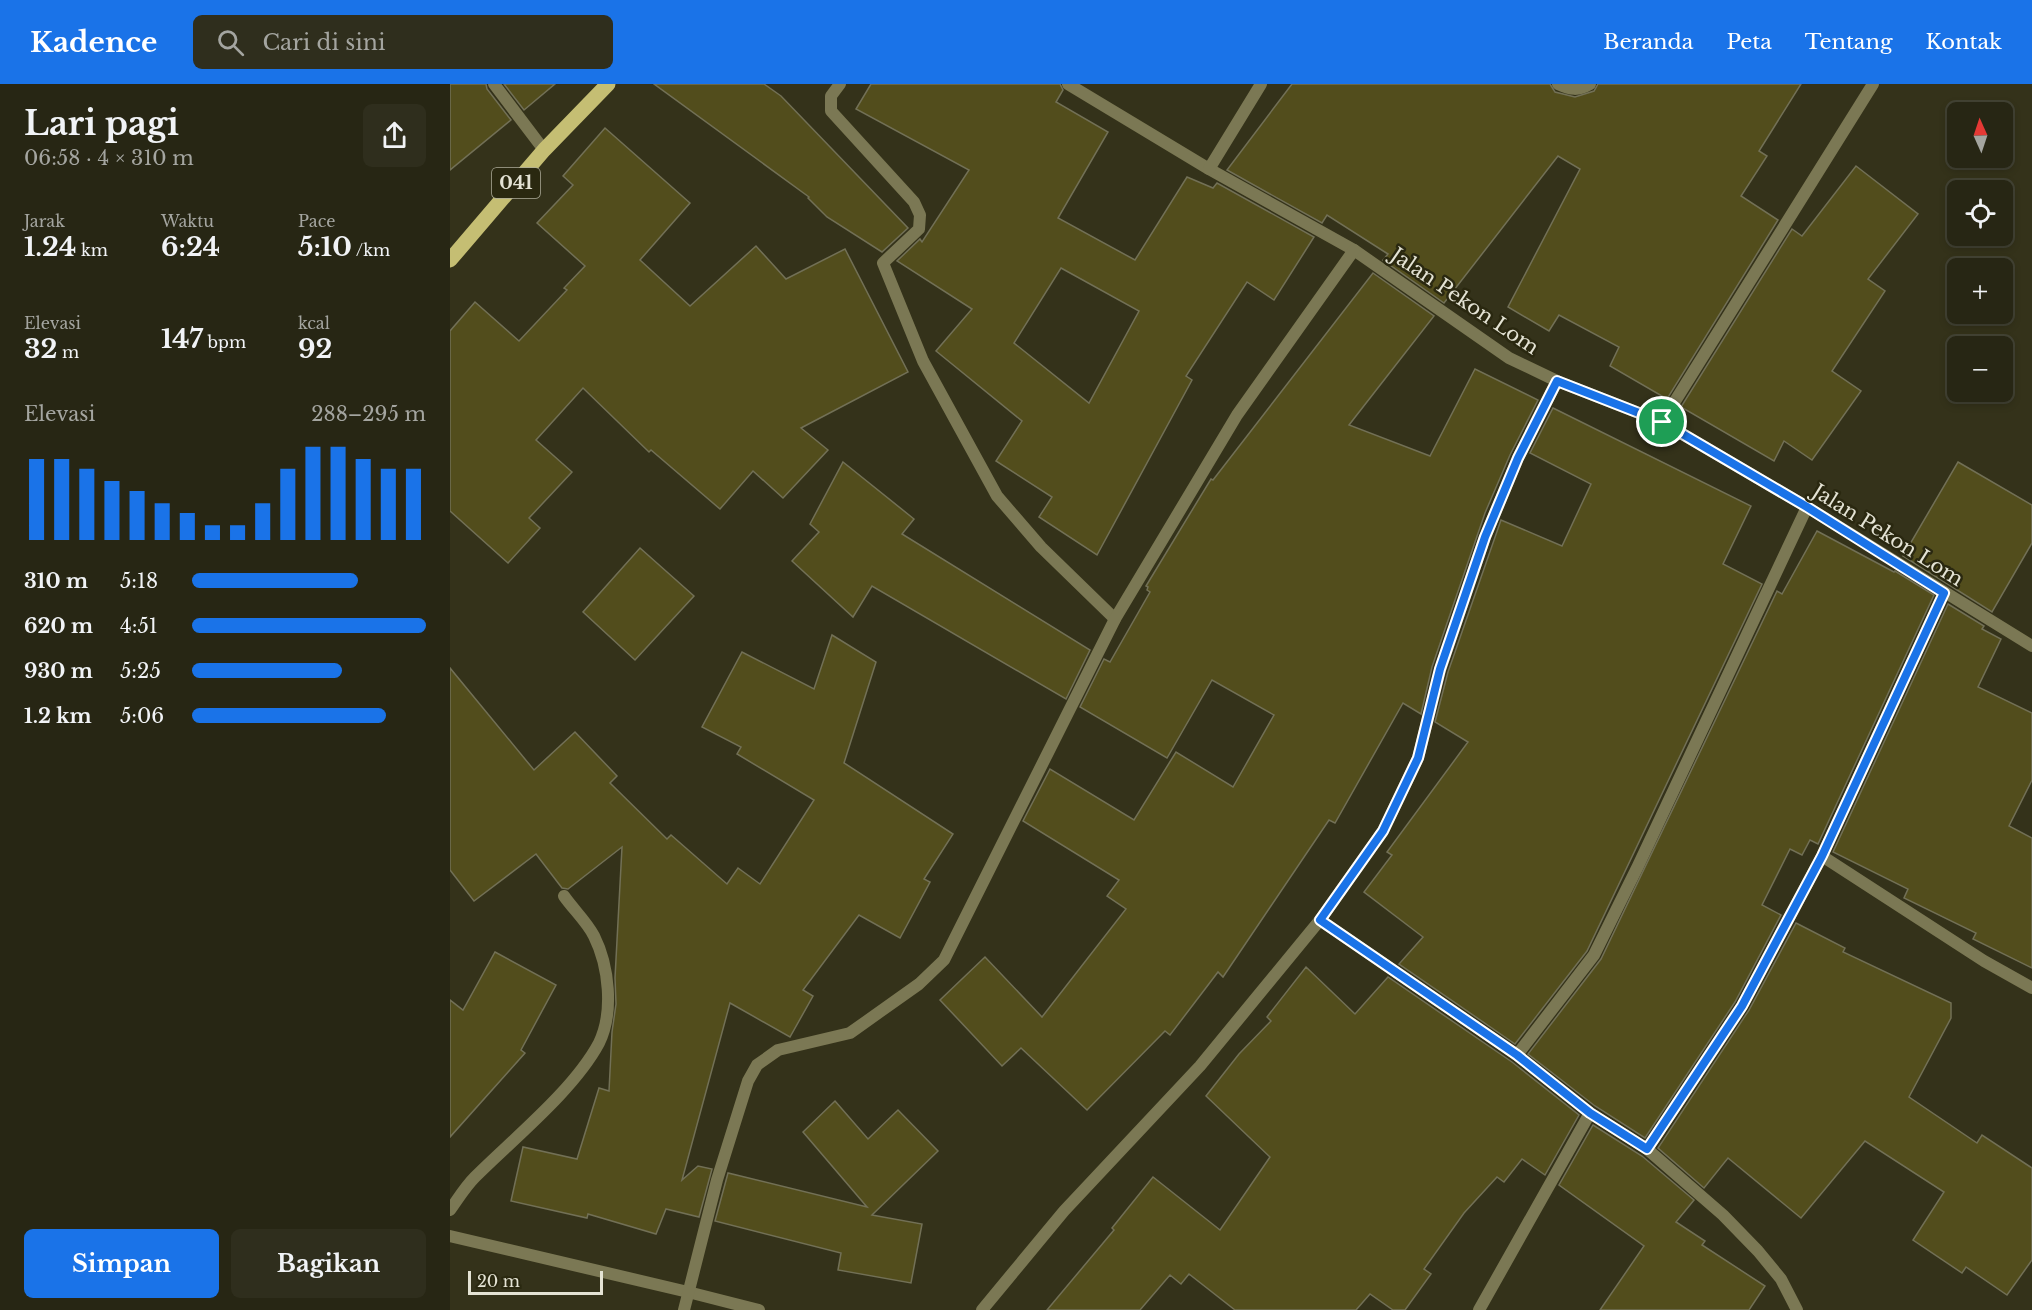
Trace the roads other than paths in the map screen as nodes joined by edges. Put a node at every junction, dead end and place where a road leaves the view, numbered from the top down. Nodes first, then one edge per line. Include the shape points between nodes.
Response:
1 (494, 84) edge
2 (608, 84) edge
3 (840, 84) edge
4 (1068, 84) edge
5 (1261, 84) edge
6 (1558, 84) edge
7 (1590, 84) edge
8 (1873, 84) edge
9 (544, 150) junction
10 (1209, 169) junction
11 (1354, 250) junction
12 (450, 260) edge
13 (1557, 381) junction
14 (1662, 422) junction
15 (1807, 507) junction
16 (1944, 593) junction
17 (1115, 619) junction
18 (2032, 646) edge
19 (1822, 856) junction
20 (564, 896) dead end
21 (1320, 920) junction
22 (2032, 988) edge
23 (1517, 1055) junction
24 (1590, 1113) junction
25 (1647, 1149) junction
26 (450, 1210) edge
27 (450, 1236) edge
28 (688, 1292) junction
29 (684, 1310) edge
30 (759, 1310) edge
31 (982, 1310) edge
32 (1479, 1310) edge
33 (1797, 1310) edge

1 - 9 street
2 - 9 main road, 041
3 - 17 street via 831,96 831,111 914,202 920,215 919,229 883,263 923,361 997,496 1041,547
4 - 10 street, Jalan Pekon Lom
5 - 10 street
6 - 7 street via 1580,90
8 - 14 street
9 - 12 main road, 041
10 - 11 street, Jalan Pekon Lom
11 - 13 street, Jalan Pekon Lom via 1509,358
11 - 17 street via 1237,415
13 - 14 street, Jalan Pekon Lom
13 - 21 street via 1518,458 1485,537 1440,669 1418,758 1383,831
14 - 15 street, Jalan Pekon Lom
15 - 16 street, Jalan Pekon Lom
15 - 23 street via 1594,955
16 - 18 street, Jalan Pekon Lom
16 - 19 street
17 - 28 street via 944,960 919,984 850,1033 778,1050 757,1065 748,1081 717,1180
19 - 22 street
19 - 25 street via 1742,1006
20 - 26 street via 594,935 602,959 608,985 607,1015 599,1042 565,1089 473,1179
21 - 23 street
21 - 31 street via 1200,1066 1064,1211
23 - 24 street
24 - 25 street
24 - 32 street
25 - 33 street via 1758,1251 1781,1279
27 - 28 street
28 - 29 street
28 - 30 street

